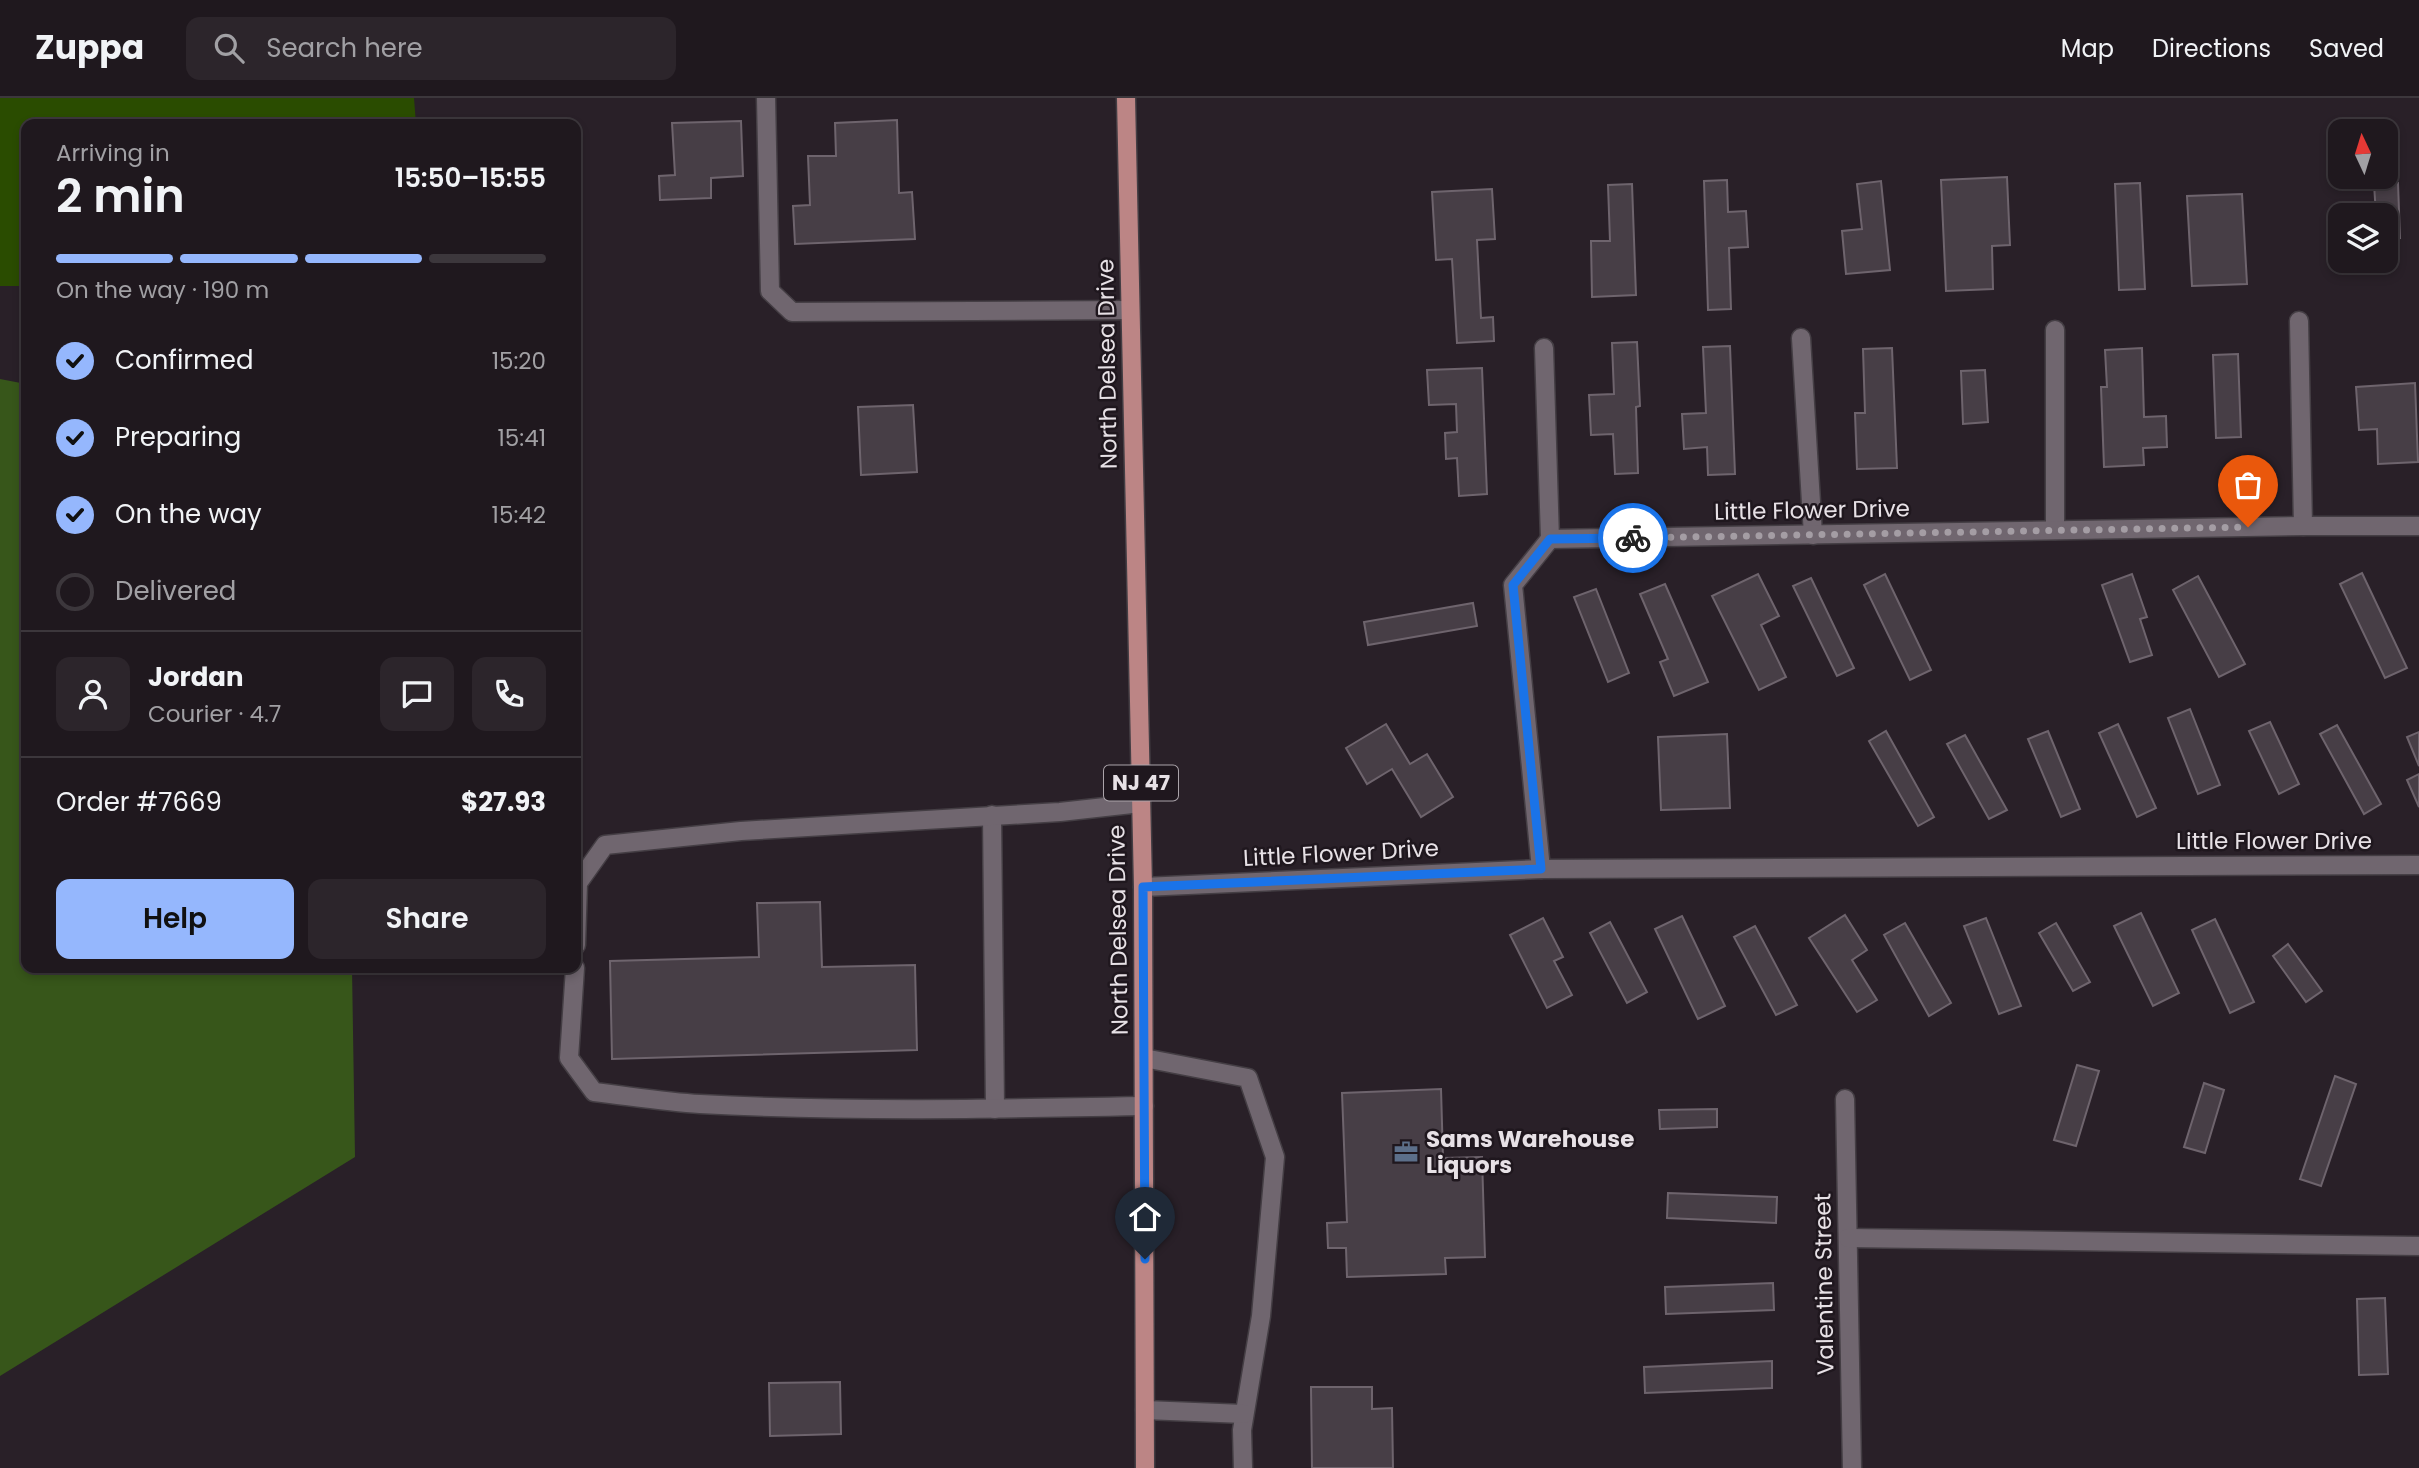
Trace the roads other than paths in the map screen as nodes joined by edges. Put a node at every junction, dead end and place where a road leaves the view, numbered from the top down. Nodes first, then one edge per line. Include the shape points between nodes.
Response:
1 (765, 98) edge
2 (1126, 98) edge
3 (1130, 310) junction
4 (2299, 321) dead end
5 (2055, 330) dead end
6 (1801, 338) dead end
7 (1544, 348) dead end
8 (2303, 526) junction
9 (2419, 526) edge
10 (2055, 530) junction
11 (1813, 534) junction
12 (1550, 539) junction
13 (1141, 803) junction
14 (992, 815) junction
15 (2419, 865) edge
16 (1541, 869) junction
17 (581, 879) edge
18 (1143, 887) junction
19 (575, 973) edge
20 (1144, 1058) junction
21 (1845, 1099) dead end
22 (1144, 1106) junction
23 (995, 1109) junction
24 (1848, 1238) junction
25 (2419, 1246) edge
26 (1145, 1410) junction
27 (1244, 1415) junction
28 (1145, 1468) edge
29 (1243, 1468) edge
30 (1852, 1468) edge

1 - 3 lane via 770,291 792,312
2 - 3 main road, North Delsea Drive / NJ 47
3 - 13 main road, North Delsea Drive / NJ 47
4 - 8 lane
5 - 10 lane
6 - 11 lane
7 - 12 lane
8 - 9 lane, Little Flower Drive
8 - 10 lane, Little Flower Drive
10 - 11 lane, Little Flower Drive
11 - 12 lane, Little Flower Drive
12 - 16 lane via 1513,585
13 - 14 lane
13 - 18 main road, North Delsea Drive / NJ 47
14 - 17 lane via 605,845
14 - 23 lane
15 - 16 lane, Little Flower Drive
16 - 18 lane, Little Flower Drive
18 - 20 main road, North Delsea Drive / NJ 47
19 - 23 lane via 569,1058 594,1092 698,1104
20 - 22 main road, North Delsea Drive / NJ 47
20 - 27 lane via 1248,1078 1275,1157 1261,1316
21 - 24 lane, Valentine Street
22 - 23 lane
22 - 26 main road, North Delsea Drive / NJ 47
24 - 25 lane
24 - 30 lane, Valentine Street
26 - 27 lane
26 - 28 main road, North Delsea Drive / NJ 47
27 - 29 lane

